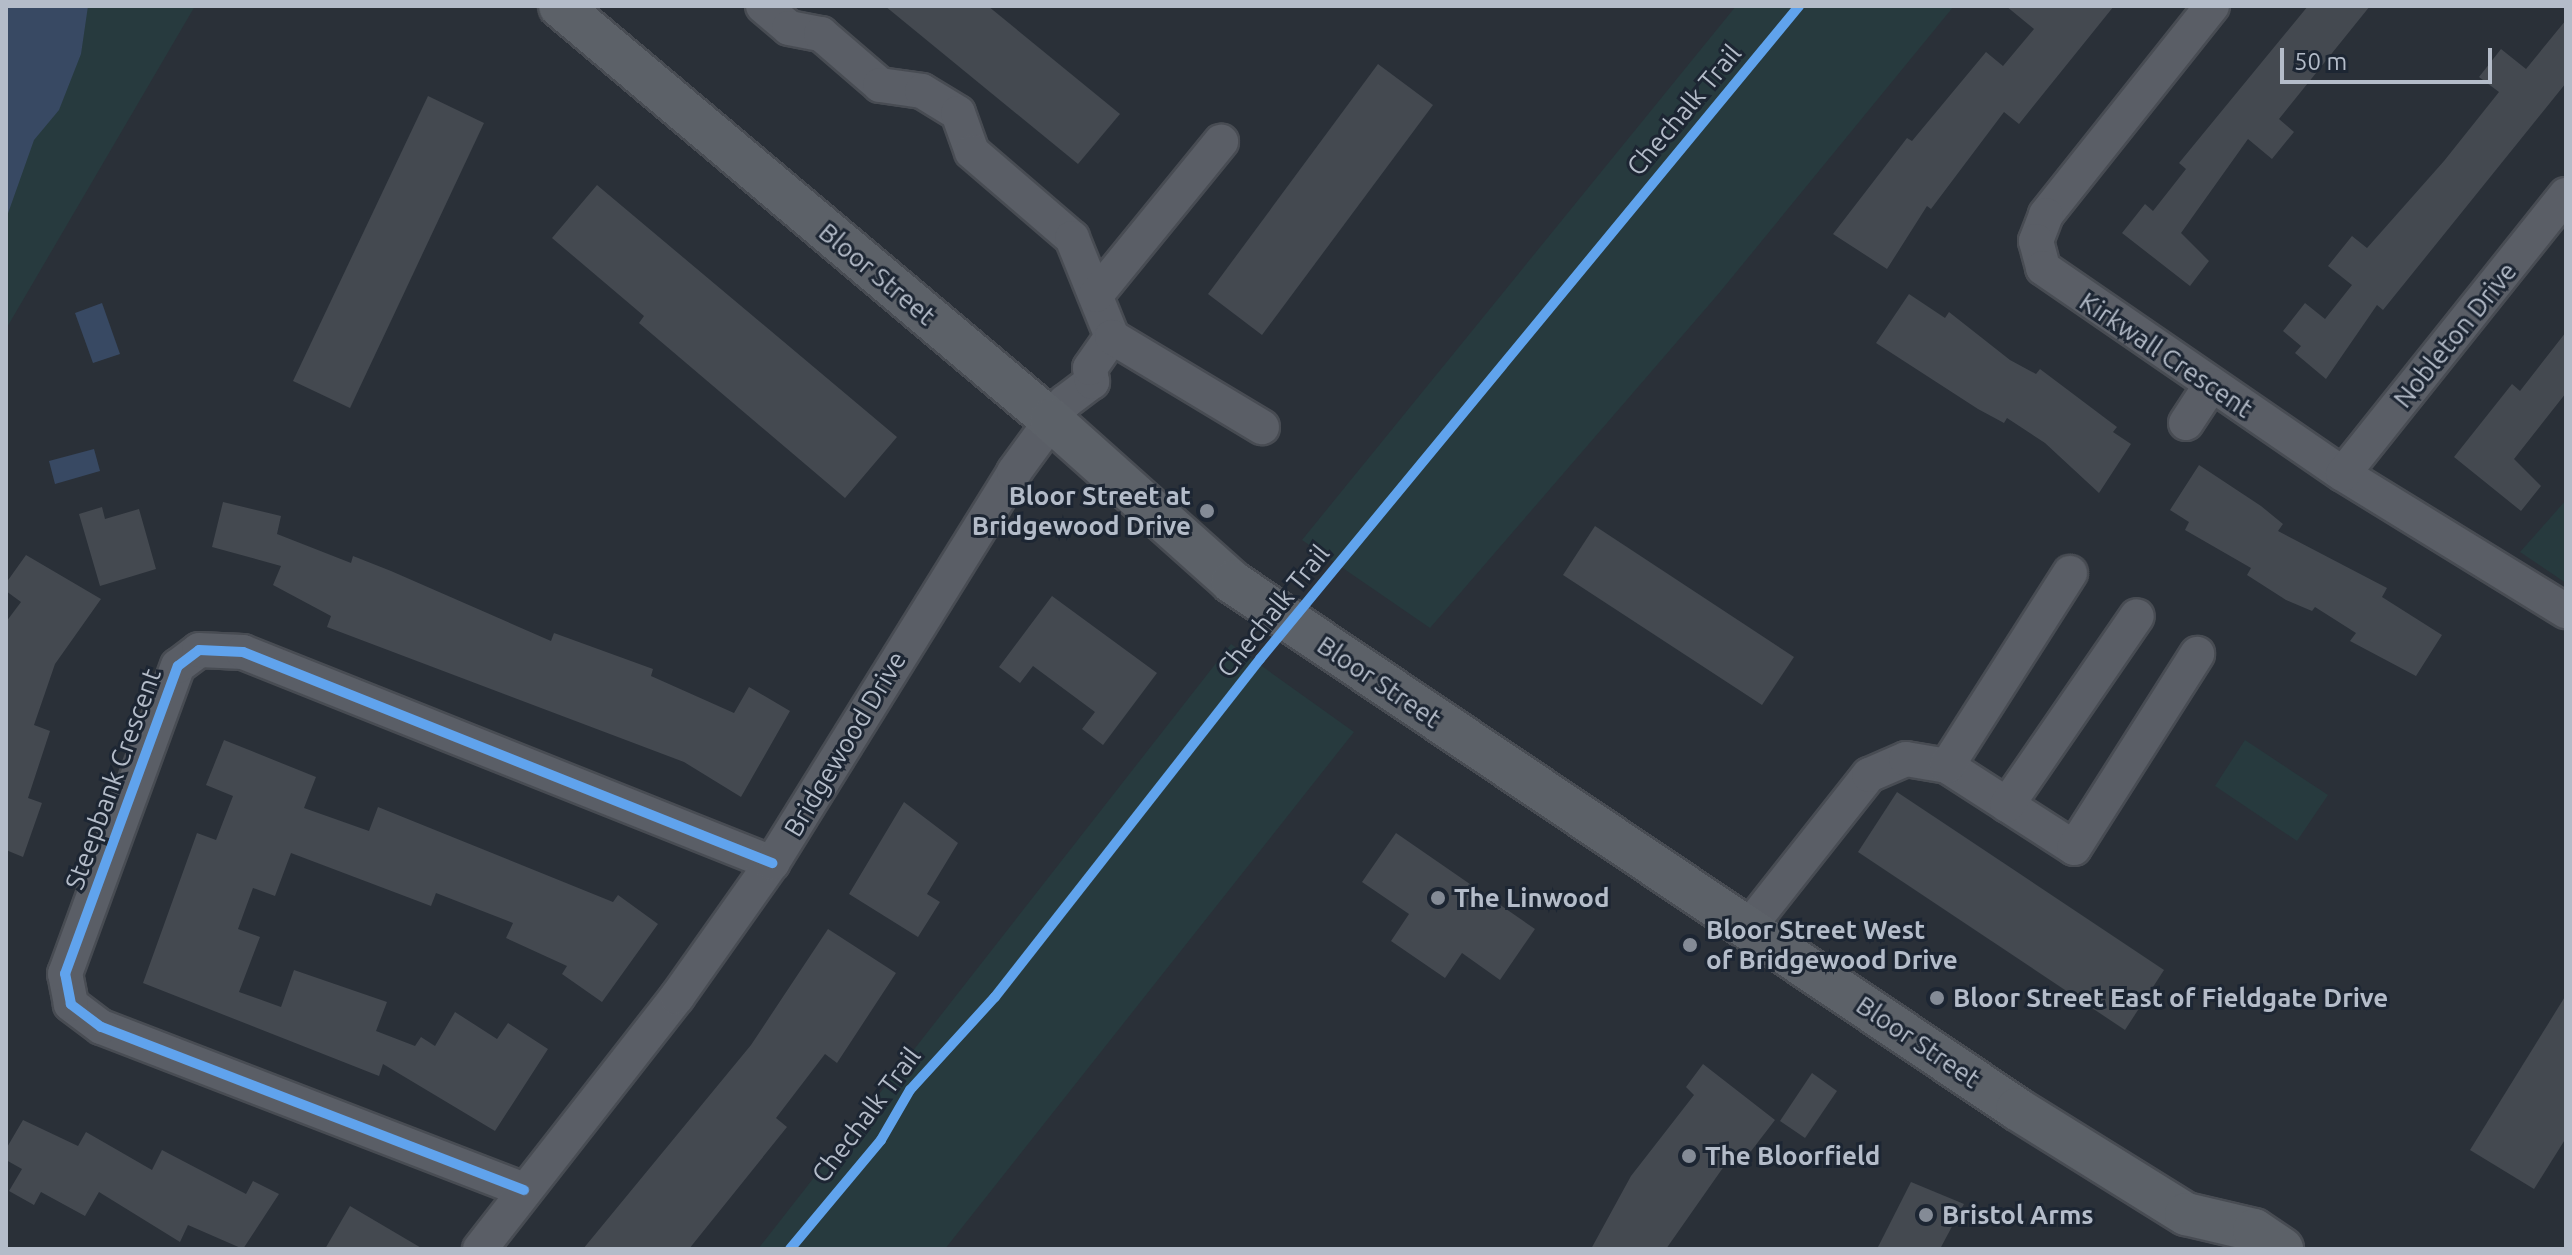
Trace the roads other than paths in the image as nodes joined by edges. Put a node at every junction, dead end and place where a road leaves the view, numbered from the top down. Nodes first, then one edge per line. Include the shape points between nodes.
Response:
1 (2212, 6) edge
2 (577, 11) edge
3 (779, 11) edge
4 (1221, 142) dead end
5 (2566, 195) edge
6 (1096, 295) junction
7 (1112, 337) junction
8 (2211, 385) junction
9 (1058, 411) junction
10 (2186, 423) dead end
11 (1262, 427) dead end
12 (2343, 474) junction
13 (2070, 573) dead end
14 (2566, 611) edge
15 (2137, 616) dead end
16 (2197, 654) dead end
17 (1947, 766) junction
18 (2007, 805) junction
19 (772, 863) junction
20 (1748, 928) junction
21 (524, 1190) junction
22 (2186, 1214) junction
23 (480, 1249) edge
24 (2213, 1249) edge
25 (2282, 1249) edge

1 - 8 street, Kirkwall Crescent via 2052,205 2036,241 2043,268 2056,281
2 - 9 main road, Bloor Street
3 - 6 street via 821,34 880,85 922,91 958,113 972,152 1072,238
4 - 6 street
5 - 12 street, Nobleton Drive
6 - 7 street
7 - 9 street, Bridgewood Drive via 1090,368 1092,382
7 - 11 street
8 - 10 street
8 - 12 street, Kirkwall Crescent
9 - 19 street, Bridgewood Drive
9 - 20 main road, Bloor Street via 1232,582
12 - 14 street, Kirkwall Crescent
13 - 17 street
15 - 18 street
16 - 18 street via 2074,848
17 - 18 street
17 - 20 street via 1906,759 1869,775
19 - 21 street, Bridgewood Drive via 677,997
19 - 21 street, Steepbank Crescent via 243,652 199,650 178,666 65,974 71,1004 101,1027
20 - 22 main road, Bloor Street
21 - 23 street, Bridgewood Drive
22 - 24 main road, Bloor Street
22 - 25 main road, Bloor Street via 2254,1230

